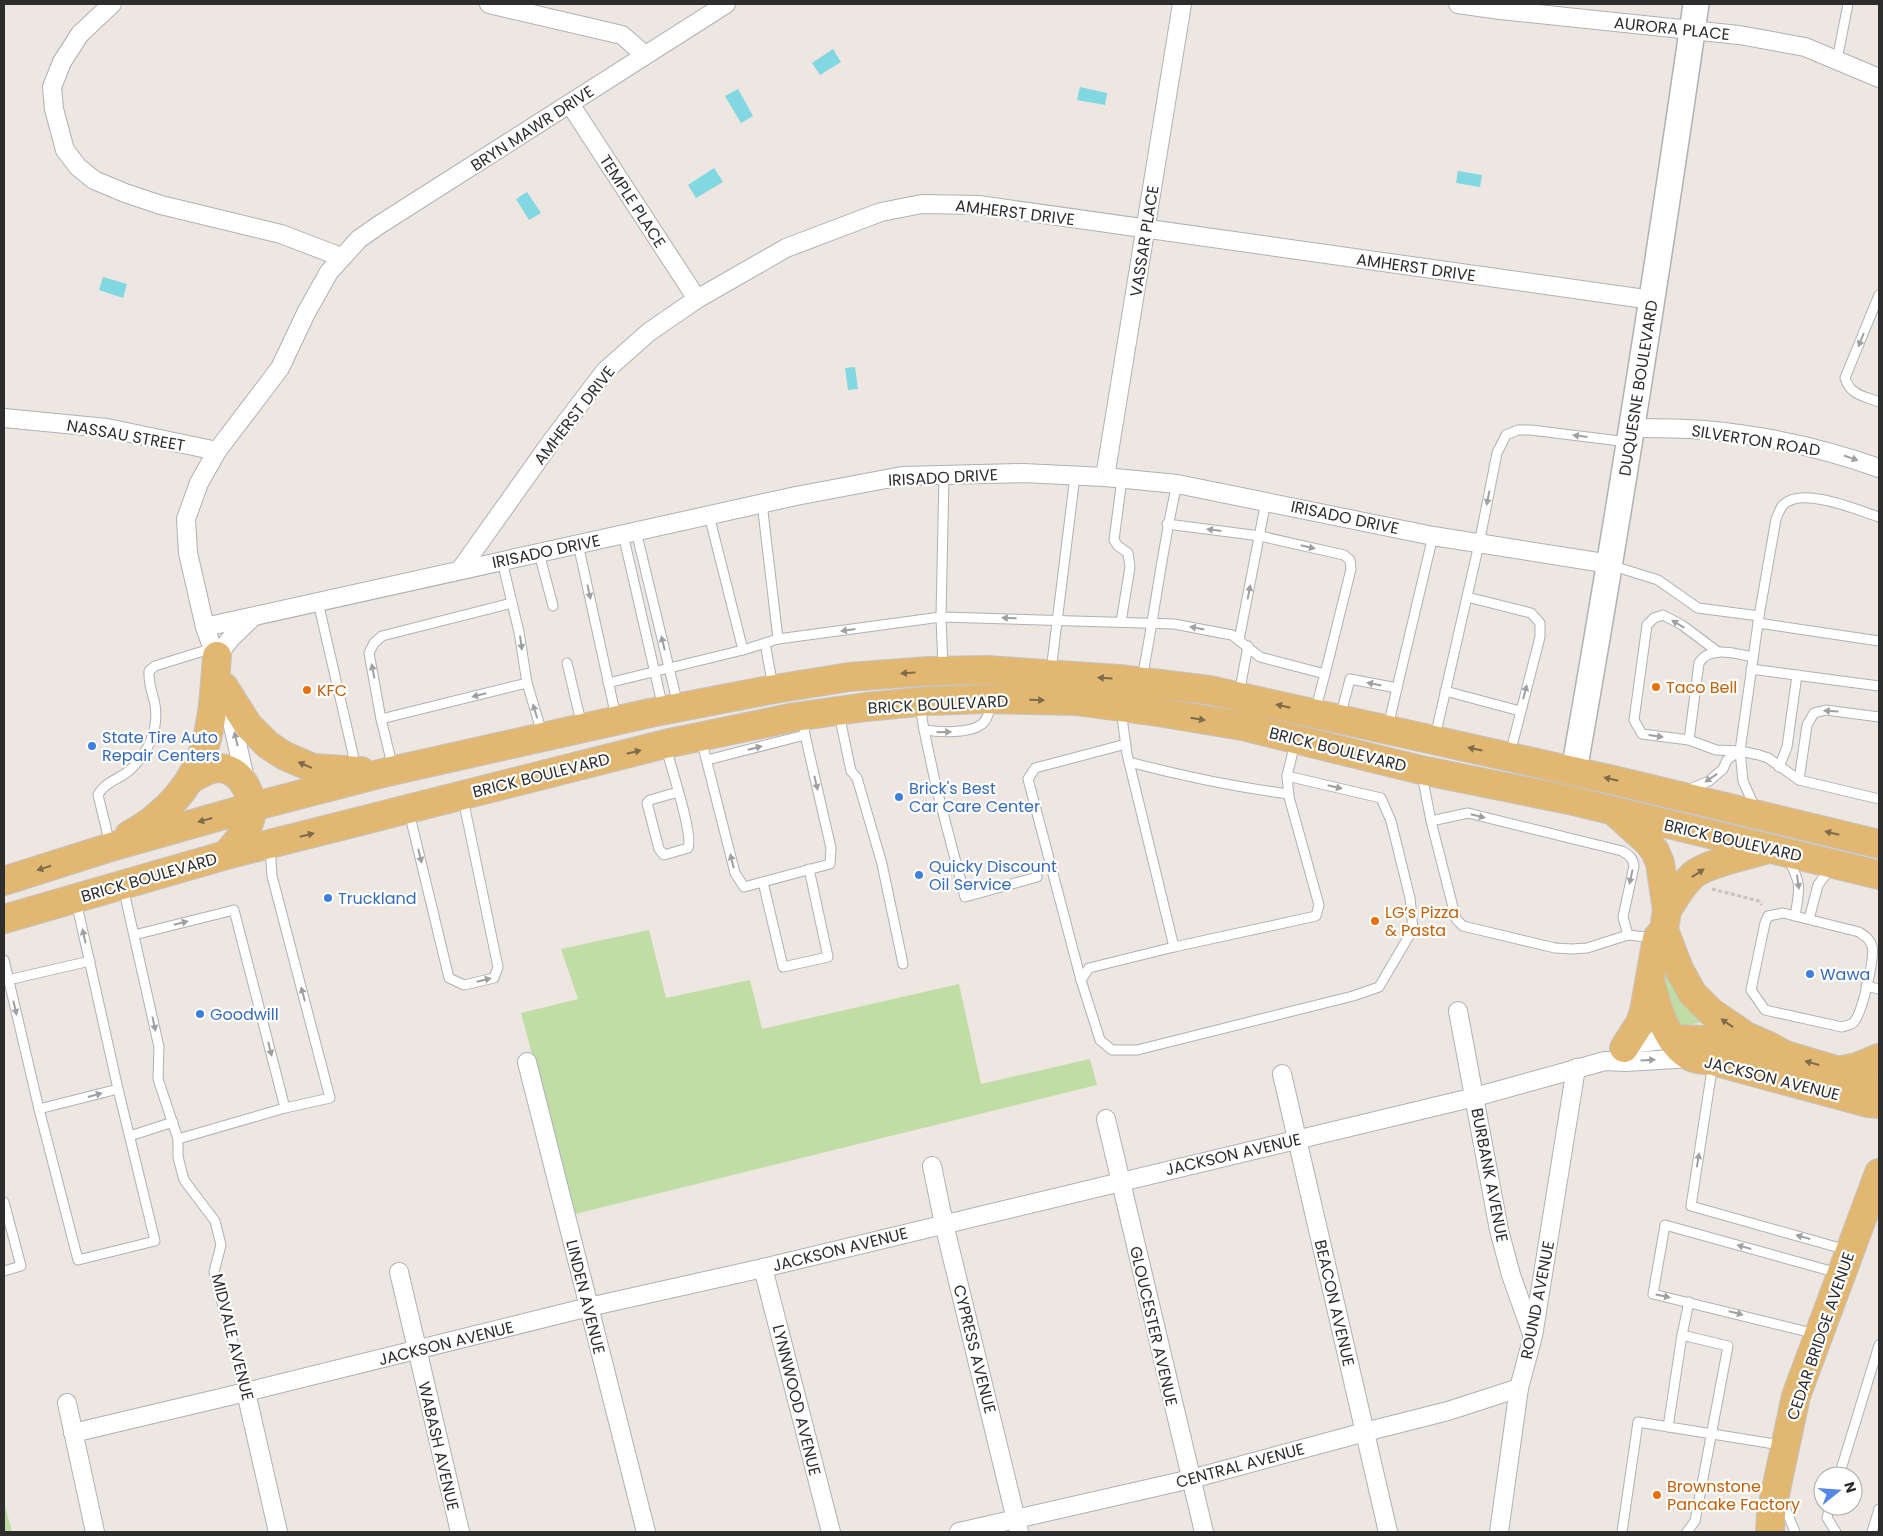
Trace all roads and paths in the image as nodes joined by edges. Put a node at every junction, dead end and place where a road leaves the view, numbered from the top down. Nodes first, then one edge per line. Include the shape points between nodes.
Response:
1 (112, 4) edge
2 (489, 4) edge
3 (726, 4) edge
4 (1182, 4) edge
5 (1458, 4) edge
6 (1696, 4) edge
7 (1848, 4) edge
8 (1692, 30) junction
9 (645, 55) junction
10 (1837, 60) junction
11 (1879, 78) edge
12 (570, 104) junction
13 (1147, 229) junction
14 (341, 257) junction
15 (1879, 295) edge
16 (697, 299) junction
17 (1652, 300) junction
18 (1879, 402) edge
19 (4, 418) edge
20 (1629, 435) junction
21 (217, 451) junction
22 (1879, 468) edge
23 (944, 474) junction
24 (1076, 476) junction
25 (1113, 478) junction
26 (1177, 484) junction
27 (1266, 501) junction
28 (762, 504) junction
29 (709, 515) junction
30 (1879, 517) edge
31 (1167, 524) junction
32 (629, 533) junction
33 (1260, 536) junction
34 (1433, 536) junction
35 (578, 544) junction
36 (1479, 544) junction
37 (539, 553) junction
38 (502, 561) junction
39 (1610, 564) junction
40 (460, 570) junction
41 (1467, 597) junction
42 (318, 602) junction
43 (512, 603) junction
44 (553, 606) dead end
45 (254, 616) junction
46 (940, 617) junction
47 (1758, 619) junction
48 (1058, 620) junction
49 (1121, 622) junction
50 (1153, 623) junction
51 (205, 627) junction
52 (778, 639) junction
53 (1239, 640) junction
54 (1879, 641) edge
55 (765, 643) junction
56 (1248, 646) junction
57 (742, 650) junction
58 (215, 652) junction
59 (1718, 652) junction
60 (1753, 657) junction
61 (567, 663) dead end
62 (669, 668) junction
63 (1751, 669) junction
64 (943, 671) junction
65 (655, 672) junction
66 (1051, 674) junction
67 (1324, 674) junction
68 (1797, 676) junction
69 (1141, 681) junction
70 (527, 683) junction
71 (608, 683) junction
72 (1879, 686) edge
73 (224, 687) junction
74 (1397, 688) junction
75 (773, 689) junction
76 (1445, 690) junction
77 (1238, 696) junction
78 (990, 699) junction
79 (920, 702) junction
80 (1121, 707) junction
81 (671, 709) junction
82 (1520, 710) junction
83 (838, 711) junction
84 (1327, 716) junction
85 (1879, 717) edge
86 (382, 719) junction
87 (617, 721) junction
88 (804, 726) junction
89 (583, 729) junction
90 (924, 730) junction
91 (1388, 730) junction
92 (543, 738) junction
93 (1296, 739) junction
94 (1435, 740) junction
95 (1689, 740) junction
96 (665, 744) junction
97 (1126, 744) junction
98 (704, 748) junction
99 (1740, 751) junction
100 (1510, 757) junction
101 (1129, 762) junction
102 (1779, 767) junction
103 (1421, 770) junction
104 (357, 771) junction
105 (1574, 771) junction
106 (390, 772) junction
107 (1287, 776) junction
108 (191, 779) junction
109 (1799, 780) junction
110 (678, 792) junction
111 (1289, 794) junction
112 (462, 795) junction
113 (1675, 795) junction
114 (249, 797) junction
115 (1879, 799) edge
116 (408, 809) junction
117 (1615, 812) junction
118 (1758, 815) junction
119 (1431, 821) junction
120 (1875, 841) edge
121 (270, 844) junction
122 (111, 847) junction
123 (1776, 850) junction
124 (226, 855) junction
125 (1833, 864) junction
126 (809, 869) junction
127 (1879, 875) edge
128 (1037, 877) dead end
129 (4, 881) edge
130 (763, 882) junction
131 (122, 884) junction
132 (1707, 884) dead end
133 (76, 898) junction
134 (1768, 916) junction
135 (1795, 916) junction
136 (4, 919) edge
137 (1809, 919) junction
138 (1663, 926) junction
139 (134, 935) junction
140 (1628, 935) junction
141 (1174, 947) junction
142 (4, 960) edge
143 (90, 961) junction
144 (903, 964) dead end
145 (8, 980) junction
146 (1081, 980) junction
147 (1650, 980) junction
148 (1866, 986) junction
149 (1879, 989) edge
150 (1458, 1011) dead end
151 (1672, 1039) junction
152 (1614, 1054) junction
153 (1785, 1055) junction
154 (1879, 1058) edge
155 (1703, 1060) junction
156 (527, 1062) dead end
157 (1576, 1068) junction
158 (1839, 1071) junction
159 (1282, 1074) dead end
160 (118, 1089) junction
161 (1879, 1090) edge
162 (1475, 1097) junction
163 (1879, 1104) edge
164 (285, 1108) junction
165 (39, 1110) junction
166 (1106, 1119) dead end
167 (173, 1122) junction
168 (130, 1136) junction
169 (178, 1139) junction
170 (1297, 1139) junction
171 (932, 1166) dead end
172 (1879, 1173) edge
173 (1120, 1182) junction
174 (4, 1202) edge
175 (944, 1224) junction
176 (1846, 1262) junction
177 (763, 1268) junction
178 (4, 1271) edge
179 (399, 1272) dead end
180 (1688, 1302) junction
181 (589, 1307) junction
182 (1818, 1334) junction
183 (1682, 1335) junction
184 (1533, 1336) junction
185 (1879, 1346) edge
186 (417, 1350) junction
187 (1519, 1388) junction
188 (246, 1392) junction
189 (67, 1403) dead end
190 (1668, 1427) junction
191 (1365, 1432) junction
192 (73, 1433) junction
193 (1713, 1434) junction
194 (1784, 1446) junction
195 (1842, 1466) edge
196 (1191, 1479) junction
197 (1776, 1487) junction
198 (1879, 1509) edge
199 (1828, 1516) edge
200 (1017, 1525) edge
201 (95, 1532) edge
202 (278, 1532) edge
203 (460, 1532) edge
204 (646, 1532) edge
205 (831, 1532) edge
206 (959, 1532) edge
207 (1204, 1532) edge
208 (1388, 1532) edge
209 (1499, 1532) edge
210 (1622, 1532) edge
211 (1687, 1532) edge
212 (1770, 1532) edge
213 (1795, 1532) edge
214 (1836, 1532) edge
215 (1872, 1532) edge

1 - 14 street via 80,34 62,62 52,87 65,150 78,166 94,180 125,193 281,234
2 - 9 street via 622,35
3 - 9 street, BRYN MAWR DRIVE
4 - 13 street, VASSAR PLACE
5 - 8 street, AURORA PLACE
6 - 8 street, DUQUESNE BOULEVARD
7 - 10 lane
8 - 10 street, AURORA PLACE via 1805,47
8 - 17 street, DUQUESNE BOULEVARD
9 - 12 street, BRYN MAWR DRIVE
10 - 11 street, AURORA PLACE
12 - 14 street, BRYN MAWR DRIVE via 378,225
12 - 16 street, TEMPLE PLACE
13 - 16 street, AMHERST DRIVE via 979,205 922,204 882,212 786,248
13 - 17 street, AMHERST DRIVE
13 - 25 street, VASSAR PLACE
14 - 21 street, BRYN MAWR DRIVE via 328,272 280,368
15 -> 18 lane via 1846,378 1855,393
16 - 40 street, AMHERST DRIVE via 649,332 605,371
17 - 20 street, DUQUESNE BOULEVARD
19 - 21 street, NASSAU STREET via 107,428
20 -> 22 street, SILVERTON ROAD via 1704,430 1837,453
20 -> 36 lane via 1531,430 1518,430 1506,435 1497,452
20 - 39 street, DUQUESNE BOULEVARD
21 - 51 street, BRYN MAWR DRIVE via 199,483 186,520 188,554
23 - 24 street, IRISADO DRIVE
23 - 28 street, IRISADO DRIVE via 902,476
23 - 46 lane
24 - 25 street, IRISADO DRIVE
24 - 48 lane
25 - 26 street, IRISADO DRIVE
25 - 49 lane via 1114,540 1128,553 1130,567
26 - 27 street, IRISADO DRIVE
26 - 31 lane
27 - 33 lane
27 - 34 street, IRISADO DRIVE
28 - 29 street, IRISADO DRIVE
28 - 52 lane
29 - 32 street, IRISADO DRIVE
29 - 57 lane
30 - 47 lane via 1812,497 1798,497 1783,505 1776,519
33 -> 31 lane
31 - 50 lane
32 - 35 street, IRISADO DRIVE
62 -> 32 lane
32 - 65 lane
53 -> 33 lane
33 -> 67 lane via 1344,555 1350,560 1351,569
34 - 36 street, IRISADO DRIVE
34 - 74 lane
35 - 37 street, IRISADO DRIVE
35 -> 71 lane
36 - 39 street, IRISADO DRIVE
36 - 41 lane
37 - 38 street, IRISADO DRIVE
37 - 44 lane
38 - 40 street, IRISADO DRIVE
38 - 43 lane
39 - 47 lane via 1658,580 1698,608
39 - 105 street, DUQUESNE BOULEVARD
40 - 42 street, IRISADO DRIVE
41 - 76 lane
82 -> 41 lane via 1540,637 1540,623 1531,613
42 - 45 street, IRISADO DRIVE
42 - 104 lane
43 -> 70 lane via 520,632
86 -> 43 lane via 369,653 374,643 382,636
45 - 51 street, IRISADO DRIVE
45 - 58 street
48 -> 46 lane
46 -> 52 lane
46 - 64 lane
47 - 54 lane
47 - 60 lane
48 - 49 lane
48 - 66 lane
49 - 50 lane
53 -> 50 lane via 1232,634
50 - 69 lane
51 - 58 street, BRYN MAWR DRIVE
52 - 55 lane
53 - 56 lane
55 - 57 lane
55 - 75 lane
56 - 67 lane via 1260,657
56 - 77 lane
57 - 62 lane
58 - 73 street, BRYN MAWR DRIVE
58 - 108 main road via 212,721 203,754
58 - 122 lane via 155,666 149,671 156,718 147,749 130,770 101,788 98,795
59 - 60 lane
59 - 95 lane via 1702,657 1699,663
59 -> 95 lane via 1663,615 1647,625 1634,720 1642,734
60 - 63 lane
61 - 89 lane
62 - 65 lane
62 - 81 lane
63 - 68 lane
63 - 99 lane
64 - 66 main road, BRICK BOULEVARD
64 -> 75 main road, BRICK BOULEVARD via 849,678
65 - 71 lane
65 - 81 lane
69 -> 66 main road, BRICK BOULEVARD
67 - 84 lane
68 - 72 lane
68 - 102 lane via 1787,747
69 - 77 main road, BRICK BOULEVARD
70 -> 86 lane
92 -> 70 lane
71 - 87 lane
104 -> 73 main road via 313,768 285,756 248,725
114 -> 73 street, BRYN MAWR DRIVE
74 -> 84 lane via 1350,679
74 - 91 lane
75 - 81 main road, BRICK BOULEVARD
76 - 82 lane
76 - 94 lane
84 -> 77 main road, BRICK BOULEVARD
78 - 79 main road, BRICK BOULEVARD
78 -> 80 main road, BRICK BOULEVARD via 1076,701
90 -> 78 lane via 942,733 974,728 988,716
79 - 83 main road, BRICK BOULEVARD
79 - 90 lane
80 -> 93 main road, BRICK BOULEVARD via 1242,726
80 - 97 lane
81 - 87 main road, BRICK BOULEVARD
82 - 100 lane
83 - 88 main road, BRICK BOULEVARD
83 - 144 lane via 851,771 857,778 882,864
84 - 91 main road, BRICK BOULEVARD
85 -> 109 lane via 1826,710 1814,713 1807,725
86 - 106 lane
87 - 89 main road, BRICK BOULEVARD
98 -> 88 main road, BRICK BOULEVARD
88 -> 126 lane via 831,848 830,864
89 - 92 main road, BRICK BOULEVARD
90 - 128 lane via 965,897
91 - 94 main road, BRICK BOULEVARD
92 - 106 main road, BRICK BOULEVARD
93 - 103 main road, BRICK BOULEVARD
93 - 107 lane
100 -> 94 main road, BRICK BOULEVARD
95 - 99 lane via 1716,750
96 - 98 main road, BRICK BOULEVARD
96 - 110 lane
112 -> 96 main road, BRICK BOULEVARD
97 - 101 lane
97 - 146 lane via 1035,768 1028,779
130 -> 98 lane via 744,887 735,873
99 - 102 lane via 1768,758
99 -> 113 lane via 1727,760 1723,769 1709,781
99 - 118 lane via 1743,781
100 - 105 main road, BRICK BOULEVARD
101 - 111 lane via 1236,787
101 - 141 lane
102 - 109 lane
103 - 117 main road, BRICK BOULEVARD
103 - 119 lane
104 - 106 main road
113 -> 105 main road, BRICK BOULEVARD
106 - 114 main road, BRICK BOULEVARD
107 - 111 lane
107 -> 146 lane via 1381,798 1391,821 1410,898 1413,929 1379,987 1137,1050 1112,1050 1100,1040
108 - 114 main road via 220,768 238,776
108 - 122 main road via 155,818
109 - 115 lane
110 - 110 lane via 690,844 688,848 664,855 659,849 647,803
111 - 141 lane via 1320,905 1316,916
112 - 116 main road, BRICK BOULEVARD
116 -> 112 lane via 449,978 464,986 472,984 494,978 498,967
113 - 118 main road, BRICK BOULEVARD
114 -> 122 main road, BRICK BOULEVARD
114 - 124 main road via 250,822
121 -> 116 main road, BRICK BOULEVARD
117 - 123 main road, BRICK BOULEVARD
117 - 138 main road via 1655,851 1663,876
120 -> 118 main road, BRICK BOULEVARD
119 - 140 lane via 1456,919 1463,926 1555,948 1572,949 1587,948
119 -> 140 lane via 1468,813 1622,850 1634,866 1623,917
121 - 124 main road, BRICK BOULEVARD
164 -> 121 lane via 330,1098 272,876
122 -> 129 main road, BRICK BOULEVARD
123 - 125 main road, BRICK BOULEVARD
123 -> 135 lane via 1797,875 1799,894
138 -> 123 main road via 1681,888 1698,872 1712,865
124 - 131 main road, BRICK BOULEVARD
125 - 127 main road, BRICK BOULEVARD
125 - 137 lane via 1818,885
126 - 130 lane
126 - 130 lane via 828,957 783,967
131 - 133 main road, BRICK BOULEVARD
131 - 139 lane, MIDVALE AVENUE
132 - 134 path via 1710,889 1759,901
133 - 136 main road, BRICK BOULEVARD
143 -> 133 lane
134 - 135 lane via 1783,913
134 - 148 lane via 1751,990 1765,1010 1842,1027 1853,1023 1859,1013
135 - 137 lane
137 - 148 lane via 1867,936 1873,958
138 - 140 lane
138 - 147 main road
153 -> 138 main road via 1746,1036 1711,1012 1692,993
139 -> 164 lane via 234,910
139 -> 167 lane, MIDVALE AVENUE via 159,1047 158,1079
141 - 146 lane via 1089,968
142 - 145 lane
143 - 145 lane
143 - 160 lane
145 -> 165 lane
147 - 151 main road
147 - 152 main road via 1640,1023
148 - 149 lane
150 - 162 street, BURBANK AVENUE
151 - 152 street, JACKSON AVENUE via 1639,1043
151 - 153 main road, JACKSON AVENUE via 1712,1040 1766,1055
151 - 155 main road via 1681,1050
152 -> 155 street, JACKSON AVENUE via 1625,1062
152 - 157 street, JACKSON AVENUE
158 -> 153 main road, JACKSON AVENUE
154 - 158 main road
155 - 163 main road, JACKSON AVENUE
176 -> 155 lane via 1691,1206
156 - 181 street, LINDEN AVENUE
157 - 162 street, JACKSON AVENUE
157 - 184 street, ROUND AVENUE
158 - 161 main road, JACKSON AVENUE via 1852,1080
159 - 170 street, BEACON AVENUE
165 -> 160 lane
160 - 168 lane
162 - 170 street, JACKSON AVENUE
162 - 184 street, BURBANK AVENUE via 1500,1230 1511,1275
164 - 169 lane
165 - 168 lane via 78,1260 155,1241
166 - 173 street, GLOUCESTER AVENUE
167 - 168 lane
167 - 169 lane, MIDVALE AVENUE
169 - 188 lane, MIDVALE AVENUE via 178,1157 184,1180 215,1220 221,1245 214,1272
170 - 173 street, JACKSON AVENUE
170 - 191 street, BEACON AVENUE
171 - 175 street, CYPRESS AVENUE
172 - 176 main road, CEDAR BRIDGE AVENUE
173 - 175 street, JACKSON AVENUE
173 - 196 street, GLOUCESTER AVENUE
174 - 178 lane via 21,1266
175 - 177 street, JACKSON AVENUE
175 - 200 street, CYPRESS AVENUE
176 -> 180 lane via 1665,1225 1652,1294
176 - 182 main road, CEDAR BRIDGE AVENUE
177 - 181 street, JACKSON AVENUE
177 - 205 street, LYNNWOOD AVENUE
179 - 186 street, WABASH AVENUE
180 -> 182 lane
180 - 183 lane
181 - 186 street, JACKSON AVENUE
181 - 204 street, LINDEN AVENUE
182 - 194 main road, CEDAR BRIDGE AVENUE via 1796,1396
183 - 190 lane
183 - 193 lane via 1728,1346
184 - 187 street, ROUND AVENUE
185 - 195 lane
186 - 188 street, JACKSON AVENUE
186 - 203 street, WABASH AVENUE
187 - 191 street, CENTRAL AVENUE via 1448,1411
187 - 209 street, ROUND AVENUE
188 - 192 street, JACKSON AVENUE
188 - 202 street, MIDVALE AVENUE
189 - 192 street
190 - 193 lane
190 - 210 lane via 1638,1422
191 - 196 street, CENTRAL AVENUE
191 - 208 street, BEACON AVENUE
192 - 201 street
193 - 194 lane
193 - 211 lane via 1695,1521
194 - 197 main road, CEDAR BRIDGE AVENUE
196 - 200 street, CENTRAL AVENUE
196 - 207 street, GLOUCESTER AVENUE
197 - 212 main road, CEDAR BRIDGE AVENUE
197 - 213 lane
198 - 215 lane
199 - 214 lane
200 - 206 street, CENTRAL AVENUE

